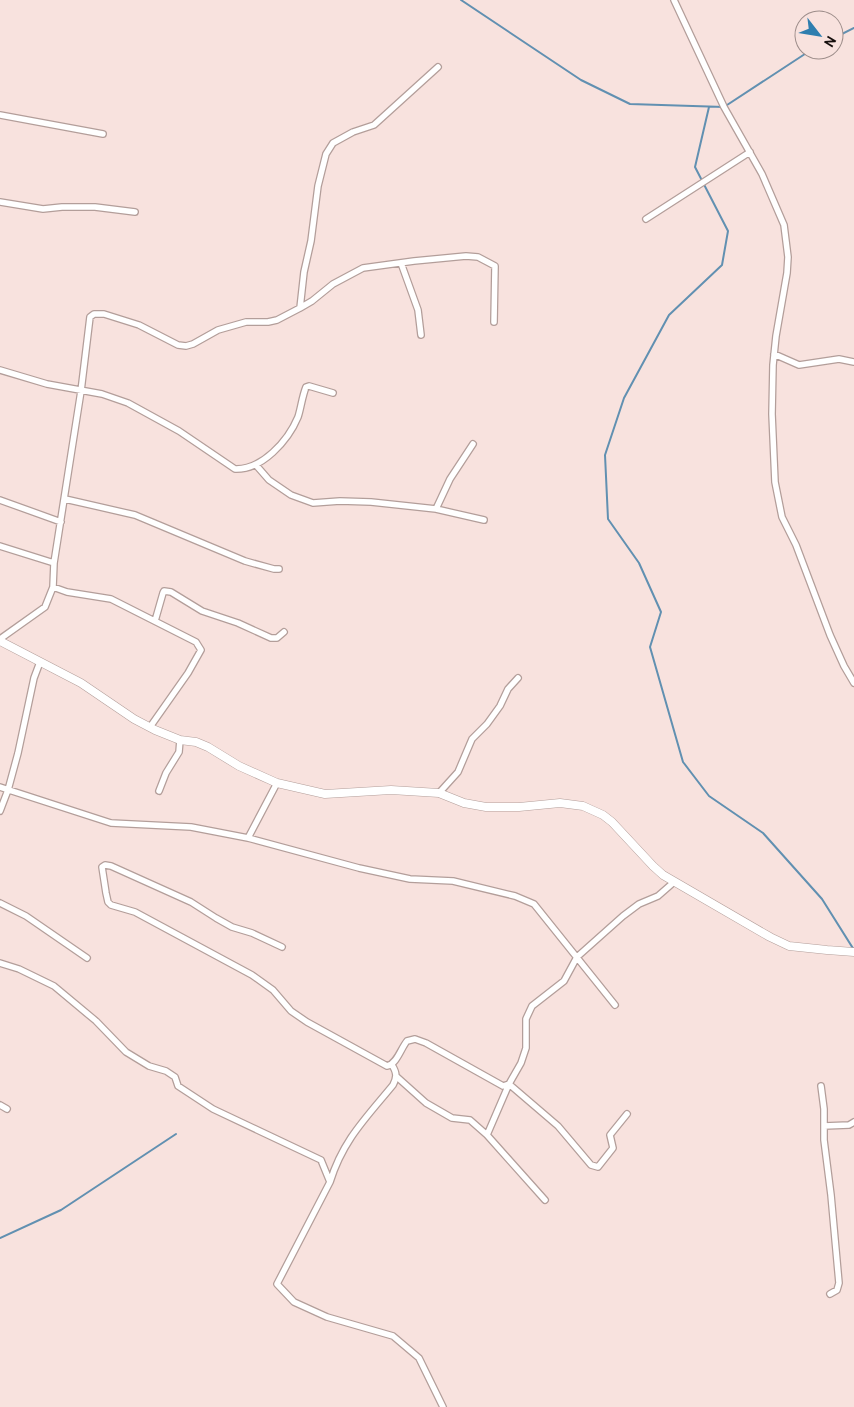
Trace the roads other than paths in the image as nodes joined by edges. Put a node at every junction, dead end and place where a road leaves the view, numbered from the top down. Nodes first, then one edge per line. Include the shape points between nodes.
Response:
1 (674, 0) edge
2 (438, 68) dead end
3 (0, 115) edge
4 (103, 134) dead end
5 (750, 152) junction
6 (0, 202) edge
7 (135, 212) dead end
8 (646, 219) dead end
9 (401, 263) junction
10 (300, 308) junction
11 (494, 322) dead end
12 (421, 335) dead end
13 (774, 354) junction
14 (854, 362) edge
15 (0, 370) edge
16 (82, 391) junction
17 (333, 393) dead end
18 (473, 444) dead end
19 (256, 465) junction
20 (64, 499) junction
21 (0, 500) edge
22 (436, 509) junction
23 (484, 520) dead end
24 (61, 522) junction
25 (0, 546) edge
26 (54, 563) junction
27 (279, 569) dead end
28 (53, 587) junction
29 (155, 620) junction
30 (284, 632) dead end
31 (0, 640) edge
32 (40, 662) junction
33 (518, 678) dead end
34 (854, 683) edge
35 (150, 727) junction
36 (180, 740) junction
37 (277, 784) junction
38 (0, 787) edge
39 (8, 790) junction
40 (159, 791) dead end
41 (439, 794) junction
42 (0, 811) edge
43 (248, 838) junction
44 (674, 882) junction
45 (0, 903) edge
46 (282, 947) dead end
47 (854, 952) edge
48 (87, 958) dead end
49 (577, 958) junction
50 (0, 963) edge
51 (615, 1005) dead end
52 (392, 1065) junction
53 (397, 1077) junction
54 (509, 1084) junction
55 (820, 1086) dead end
56 (0, 1105) edge
57 (6, 1109) dead end
58 (627, 1114) dead end
59 (854, 1122) edge
60 (824, 1126) junction
61 (487, 1135) junction
62 (330, 1182) junction
63 (545, 1200) dead end
64 (830, 1294) dead end
65 (443, 1407) edge

1 - 5 street via 724,107
2 - 10 street via 374,125 333,143 326,154 318,186
3 - 4 street
5 - 8 street
5 - 13 street via 779,210 787,240 787,273
6 - 7 street via 43,209 96,207
9 - 10 street via 363,268 333,284
9 - 11 street via 466,256 478,257 495,266
9 - 12 street via 418,310
10 - 16 street via 277,320 246,322 218,330 186,346 139,324 94,314 90,317
13 - 14 street via 799,365 839,359
13 - 34 street via 775,482 782,516 796,544 830,635
15 - 16 street
16 - 19 street via 128,403 179,431 235,469 245,470
16 - 20 street
17 - 19 street via 306,387 298,417 279,448
18 - 22 street
19 - 22 street via 269,480 291,495 313,503 371,502
20 - 24 street
20 - 27 street via 135,515 245,561
21 - 24 street
22 - 23 street
24 - 26 street
25 - 26 street
26 - 28 street
28 - 29 street via 111,598
28 - 31 street via 41,612
29 - 30 street via 163,593 167,591 202,611 270,638 277,638
29 - 35 street via 196,642 201,650
31 - 32 street
32 - 35 street via 81,683
32 - 39 street
33 - 41 street via 491,718 472,739 458,772
35 - 36 street
36 - 37 street via 208,746 239,766
36 - 40 street via 179,752
37 - 41 street via 325,794 392,790
37 - 43 street
38 - 39 street
39 - 42 street
39 - 43 street via 111,823 190,827
41 - 44 street via 486,807 520,808 560,803 583,806 612,822 653,866
43 - 49 street via 359,868 410,879 454,881 515,896 534,904
44 - 47 street via 789,946
44 - 49 street via 658,896 623,916
45 - 48 street via 26,916
46 - 52 street via 232,926 159,887 111,866 102,867 108,902 112,905 135,912 252,975 307,1022 387,1066
49 - 51 street
49 - 54 street via 564,981 532,1006 526,1019 526,1048
50 - 62 street via 54,986 96,1021 126,1052 149,1066 166,1071 175,1077 178,1086 213,1109 321,1160
52 - 53 street
52 - 54 street via 407,1041 415,1039 503,1086
53 - 61 street via 426,1102 452,1118 470,1120
53 - 62 street via 351,1136 340,1154
54 - 58 street via 558,1126 591,1165 598,1167 613,1148 610,1135
54 - 61 street
55 - 60 street
56 - 57 street
59 - 60 street
60 - 64 street via 839,1283 837,1290
61 - 63 street
62 - 65 street via 277,1284 294,1302 327,1317 394,1336 419,1358

